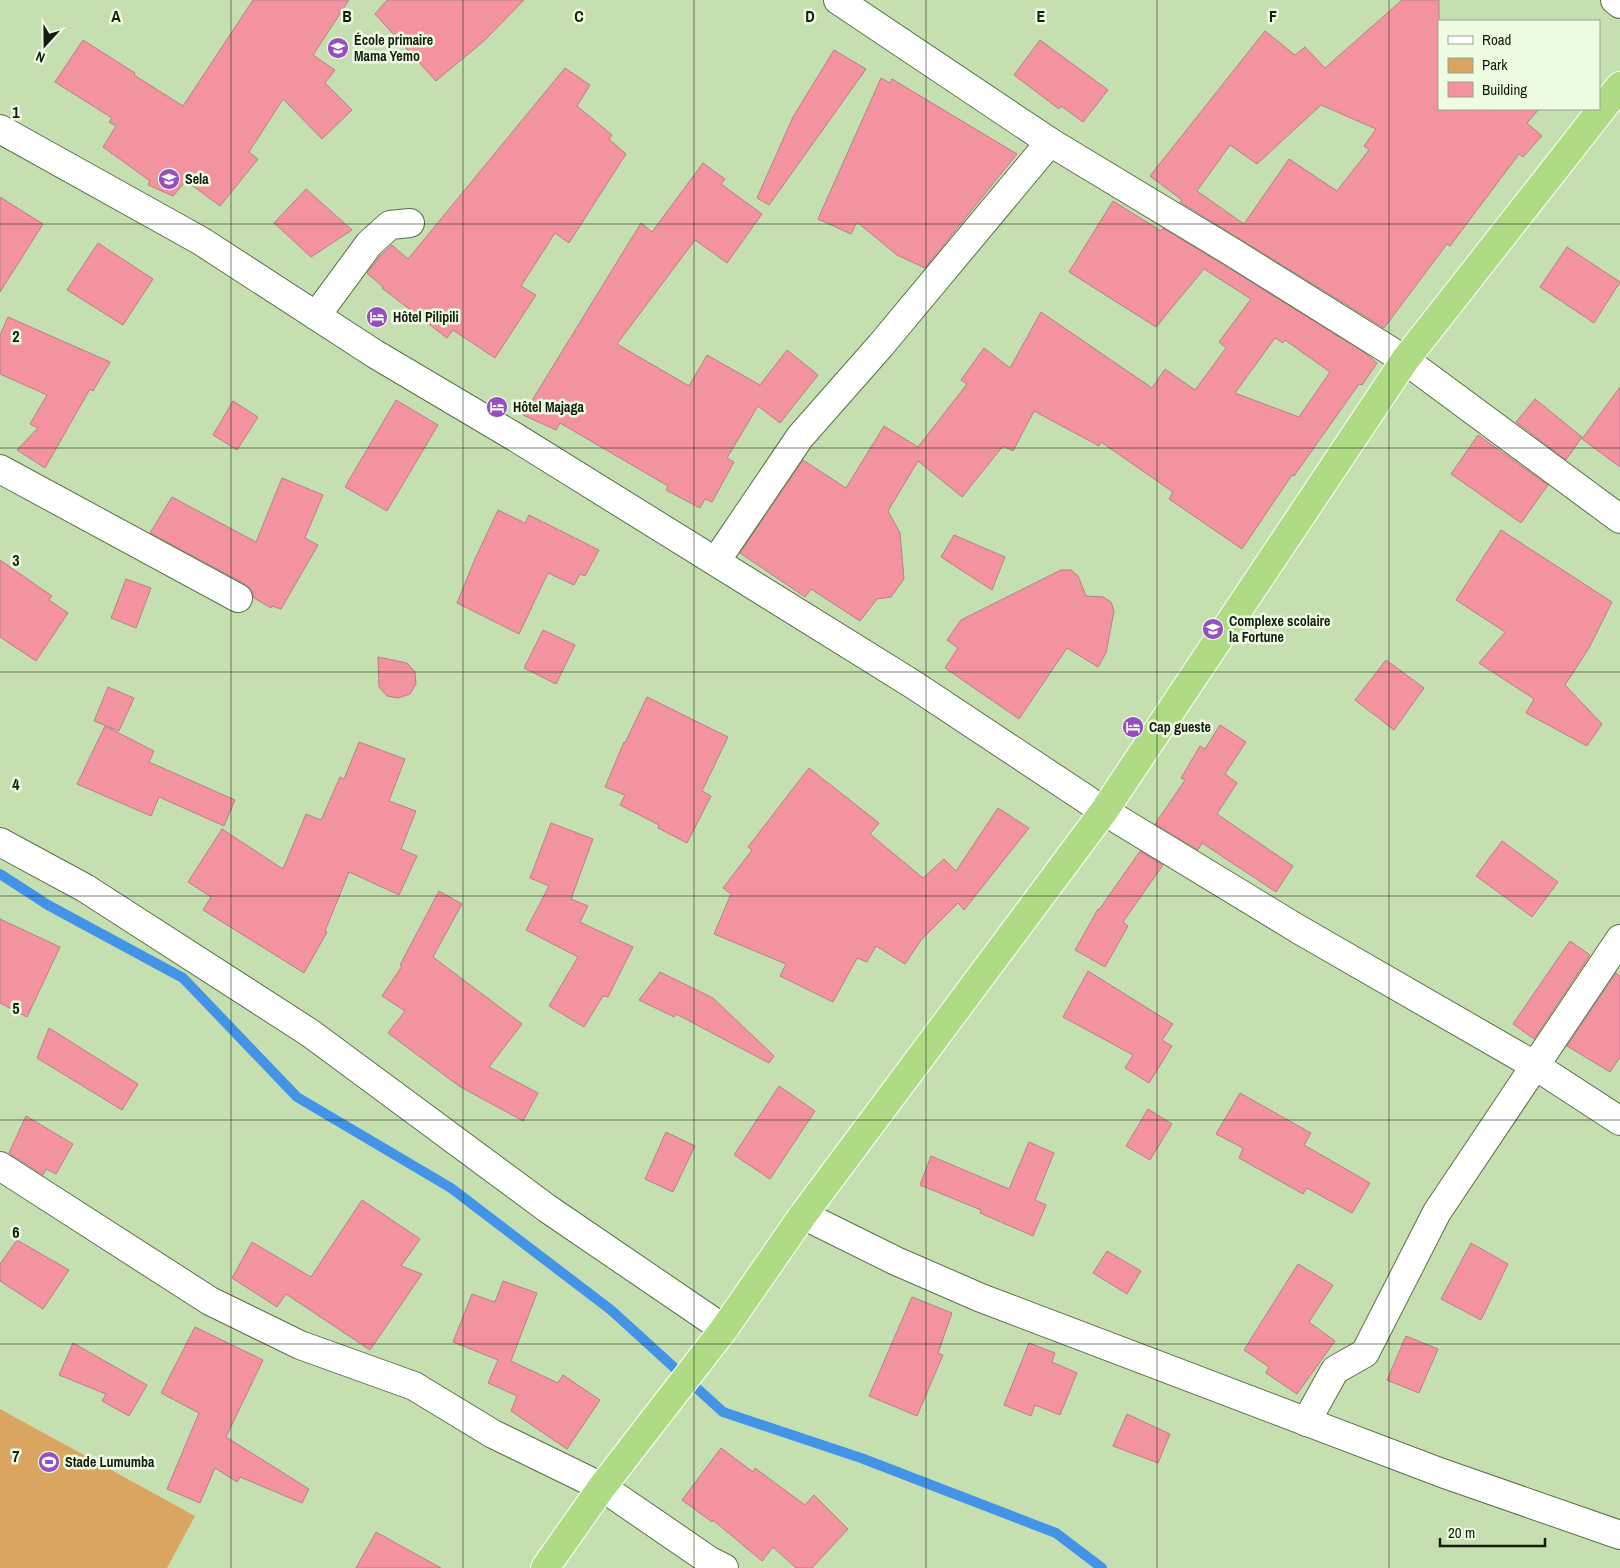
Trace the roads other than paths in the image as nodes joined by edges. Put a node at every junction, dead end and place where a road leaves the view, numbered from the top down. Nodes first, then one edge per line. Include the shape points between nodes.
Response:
1 (838, 0) edge
2 (1615, 0) edge
3 (1620, 4) edge
4 (1620, 86) edge
5 (0, 130) edge
6 (1050, 142) junction
7 (410, 223) dead end
8 (316, 316) junction
9 (1405, 360) junction
10 (0, 469) edge
11 (1620, 519) edge
12 (716, 560) junction
13 (238, 598) dead end
14 (1104, 811) junction
15 (0, 842) edge
16 (1620, 939) edge
17 (1534, 1065) junction
18 (1620, 1121) edge
19 (0, 1166) edge
20 (803, 1215) junction
21 (724, 1329) junction
22 (1306, 1422) junction
23 (602, 1487) junction
24 (1620, 1535) edge
25 (545, 1568) edge
26 (724, 1568) edge

1 - 6 street
2 - 3 street
4 - 9 highway
5 - 8 street via 200,241
6 - 9 street
6 - 12 street via 800,437
7 - 8 street via 390,225 369,244
8 - 12 street
9 - 11 street
9 - 14 highway
10 - 13 street
12 - 14 street via 914,685
14 - 17 street via 1298,929
14 - 20 highway
15 - 21 street via 85,888 310,1033 548,1209
16 - 17 street
17 - 18 street
17 - 22 street via 1437,1212 1364,1353 1335,1370
19 - 23 street via 210,1301 300,1345 414,1386 493,1434
20 - 21 highway
20 - 22 street via 981,1298
21 - 23 highway
22 - 24 street
23 - 25 highway
23 - 26 street

